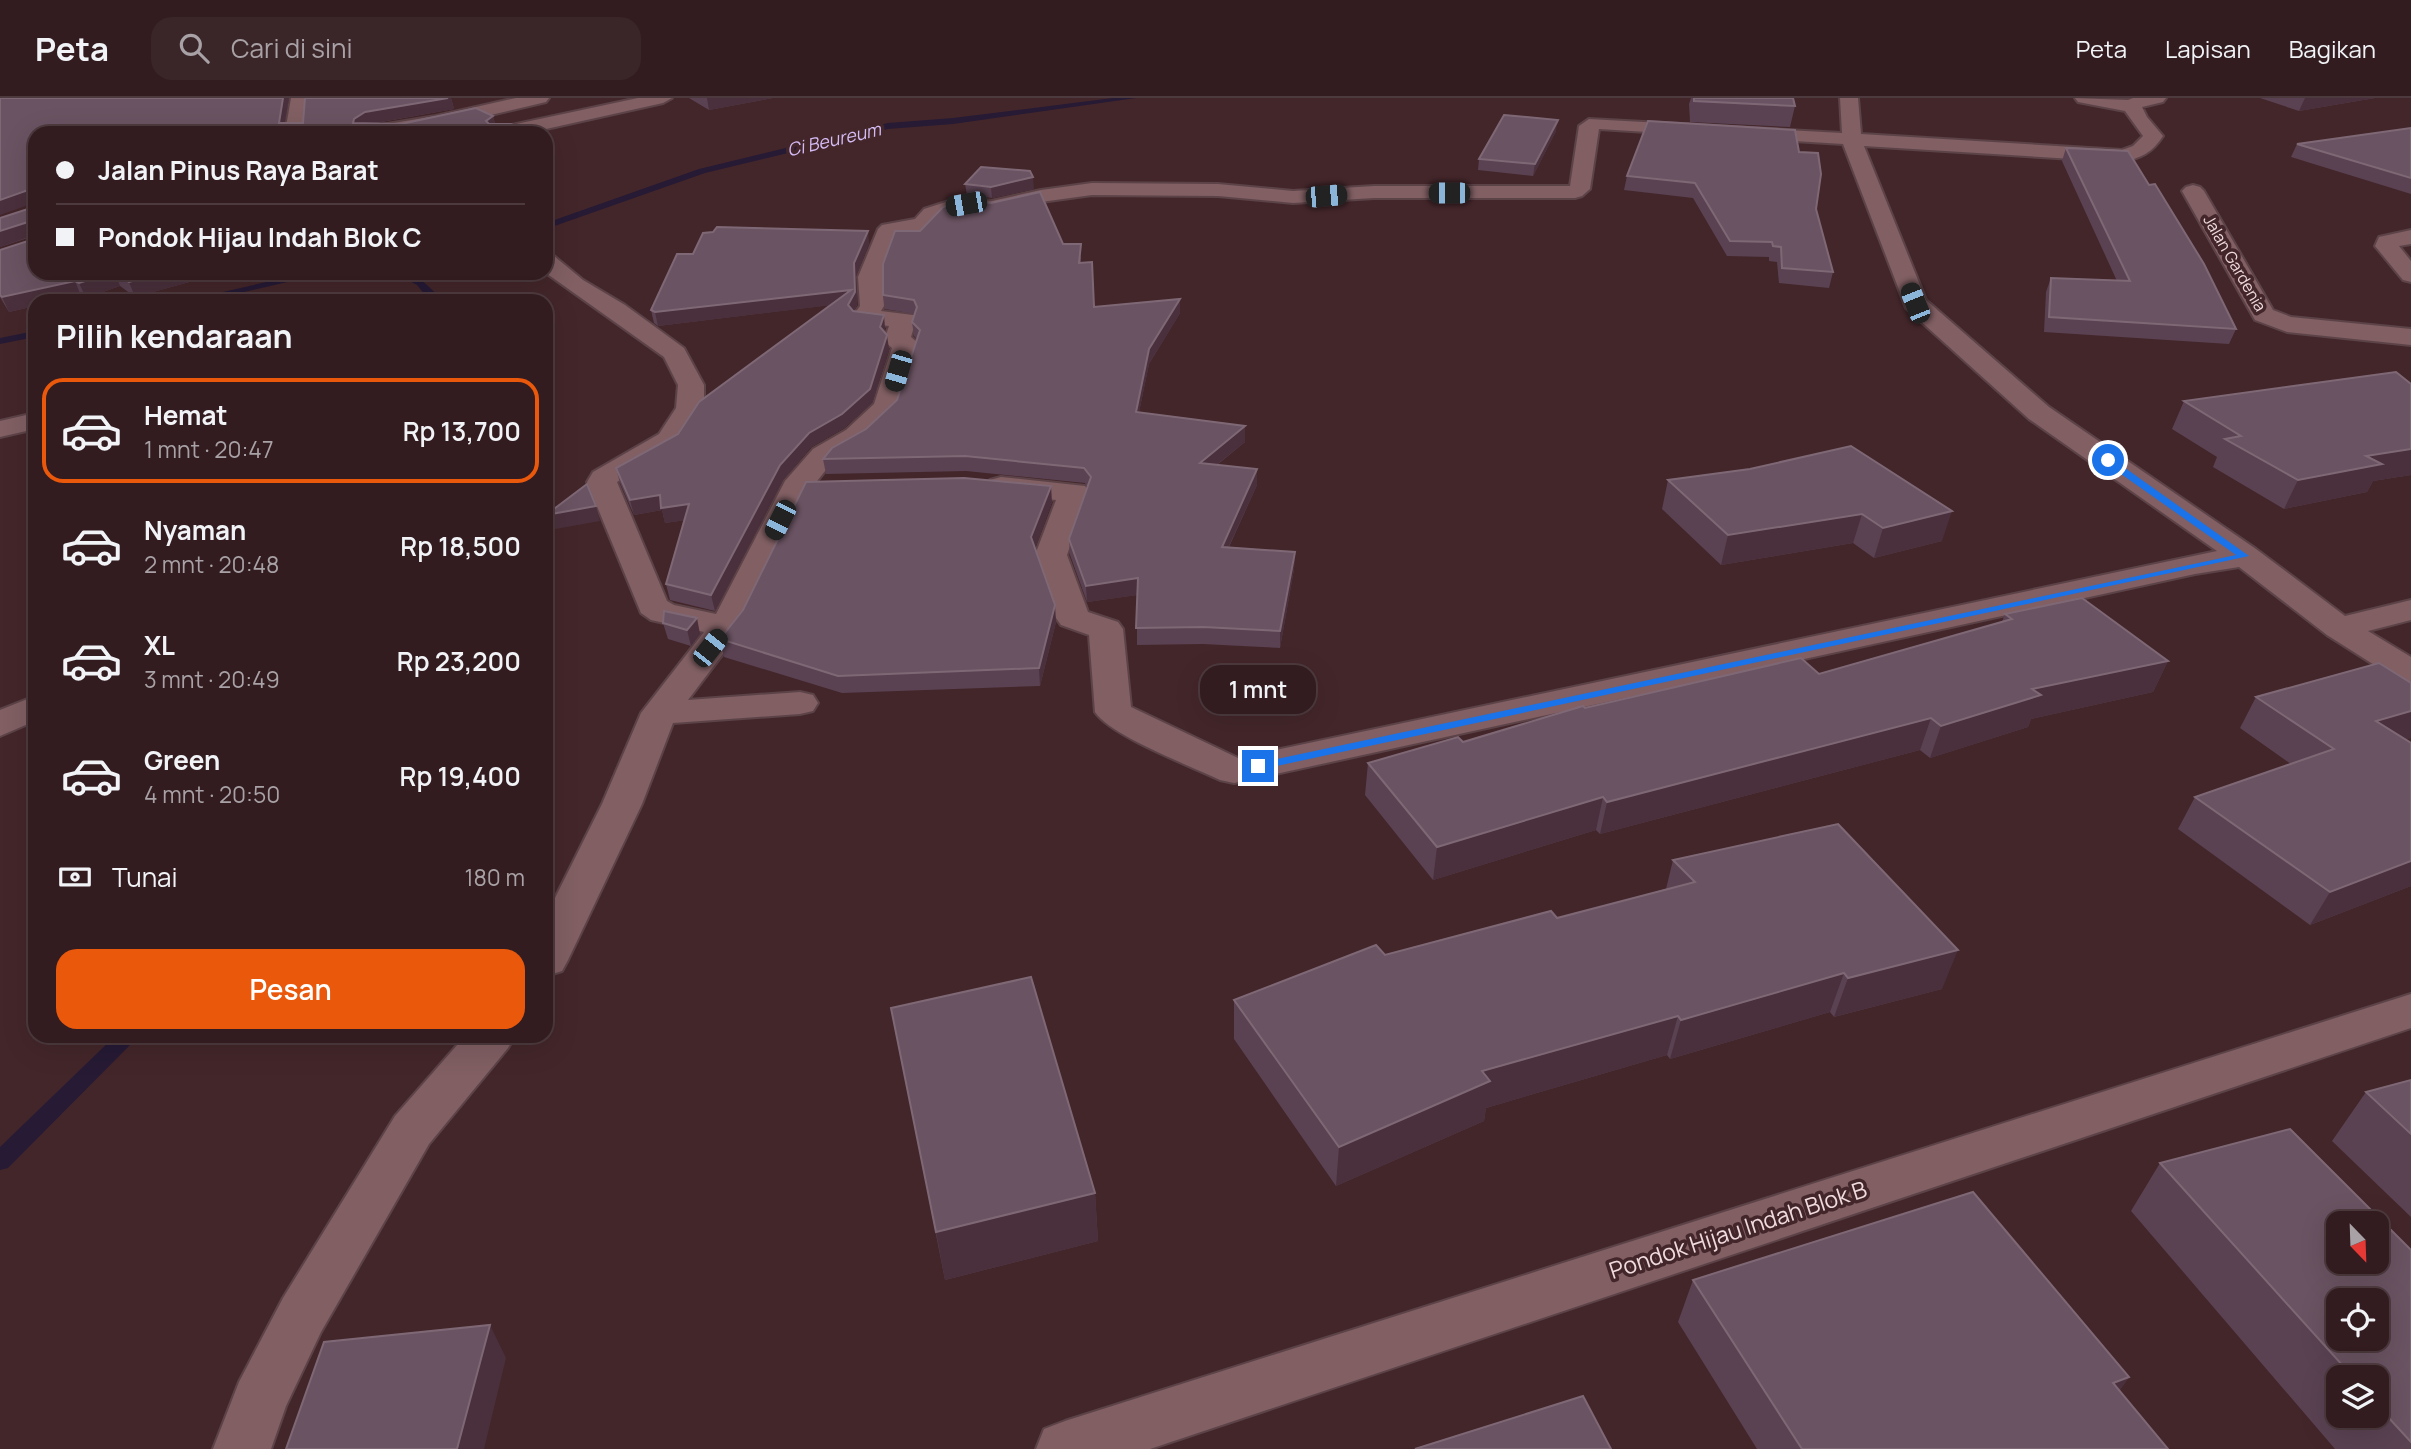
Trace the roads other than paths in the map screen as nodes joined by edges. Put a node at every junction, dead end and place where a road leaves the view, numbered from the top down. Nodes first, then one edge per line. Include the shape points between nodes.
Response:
1 (300, 98) edge
2 (540, 98) edge
3 (663, 98) edge
4 (1849, 98) edge
5 (2084, 98) edge
6 (2157, 98) edge
7 (2133, 107) junction
8 (295, 126) edge
9 (412, 126) edge
10 (534, 126) edge
11 (1852, 141) junction
12 (2193, 191) dead end
13 (2411, 237) edge
14 (553, 267) edge
15 (2411, 275) edge
16 (2411, 337) edge
17 (28, 423) edge
18 (0, 429) edge
19 (966, 482) edge
20 (834, 486) edge
21 (796, 487) junction
22 (2245, 556) junction
23 (2411, 610) edge
24 (727, 626) junction
25 (2339, 628) junction
26 (2411, 672) edge
27 (800, 703) dead end
28 (28, 711) edge
29 (659, 713) junction
30 (0, 725) edge
31 (553, 946) edge
32 (2411, 1011) edge
33 (486, 1043) edge
34 (242, 1449) edge
35 (1065, 1449) edge

1 - 8 street
2 - 9 street
3 - 10 street
4 - 11 street
5 - 7 street
6 - 7 street
7 - 11 street via 2153,136 2148,146 2122,156
11 - 21 street via 1596,123 1589,126 1580,189 1574,192 1374,192 1293,197 1218,190 1093,189 992,207 949,207 922,225 886,234 870,276 872,306 864,317 904,320 897,341 906,344 887,407 856,436 823,455
11 - 22 street via 1915,303 2039,412
12 - 16 street, Jalan Gardenia via 2264,315 2287,324
13 - 15 street via 2386,242
14 - 24 street via 676,353 691,386 690,408 683,421 670,440 602,482 653,606 663,613
17 - 18 street
19 - 22 street via 1074,492 1051,555 1073,618 1105,629 1113,712 1234,771
20 - 21 street
21 - 24 street
22 - 25 street
23 - 25 street
24 - 29 street
25 - 26 street
27 - 29 street
28 - 30 street
29 - 31 street via 622,804
32 - 35 street, Pondok Hijau Indah Blok B
33 - 34 street via 412,1130 302,1315 259,1401

